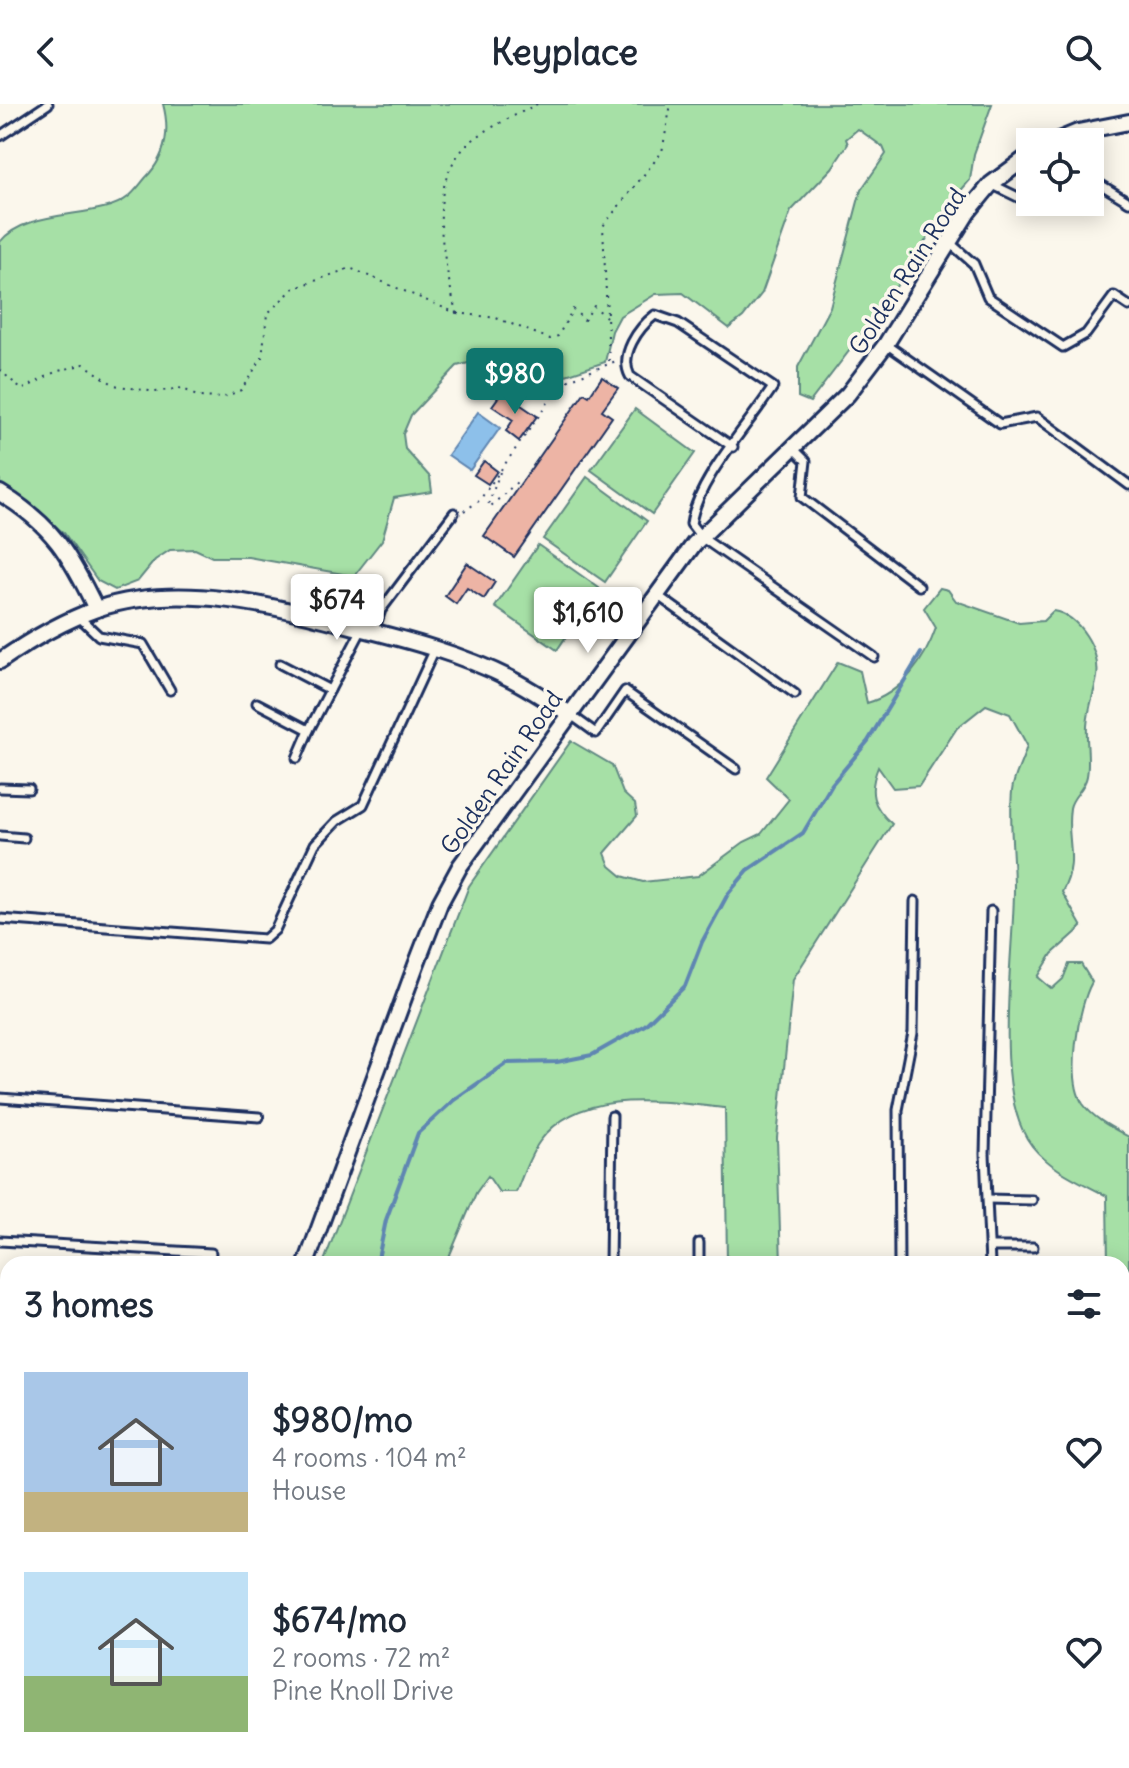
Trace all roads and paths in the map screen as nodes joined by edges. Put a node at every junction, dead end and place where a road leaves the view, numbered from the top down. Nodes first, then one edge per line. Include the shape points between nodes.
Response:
1 (48, 104) edge
2 (537, 104) edge
3 (671, 104) edge
4 (1129, 122) edge
5 (1098, 128) edge
6 (0, 136) edge
7 (1016, 165) edge
8 (991, 184) junction
9 (1104, 187) edge
10 (1016, 196) edge
11 (1129, 202) edge
12 (949, 242) junction
13 (1129, 306) edge
14 (456, 313) junction
15 (607, 318) junction
16 (886, 344) junction
17 (625, 360) junction
18 (609, 361) junction
19 (0, 370) edge
20 (733, 447) junction
21 (793, 448) junction
22 (502, 469) junction
23 (520, 484) dead end
24 (1129, 485) edge
25 (0, 493) edge
26 (454, 513) joint
27 (701, 537) junction
28 (919, 586) dead end
29 (657, 594) junction
30 (96, 609) junction
31 (80, 618) junction
32 (368, 630) junction
33 (435, 647) junction
34 (874, 657) dead end
35 (0, 661) edge
36 (280, 664) dead end
37 (170, 690) dead end
38 (330, 690) junction
39 (795, 694) dead end
40 (257, 703) dead end
41 (569, 713) junction
42 (309, 730) junction
43 (297, 758) dead end
44 (736, 769) dead end
45 (0, 788) edge
46 (29, 789) dead end
47 (0, 836) edge
48 (24, 838) dead end
49 (915, 901) dead end
50 (991, 911) dead end
51 (0, 919) edge
52 (0, 1098) edge
53 (612, 1116) dead end
54 (259, 1117) dead end
55 (988, 1199) junction
56 (1032, 1200) dead end
57 (0, 1241) edge
58 (699, 1243) dead end
59 (991, 1247) junction
60 (1033, 1247) dead end
61 (211, 1253) dead end
62 (309, 1256) edge
63 (610, 1256) edge
64 (699, 1256) edge
65 (899, 1256) edge
66 (990, 1256) edge

1 - 6 lane
2 - 14 path via 469,143 445,170 441,242
3 - 15 path via 662,152 603,226
4 - 5 street
7 - 8 street, Golden Rain Road
8 - 10 lane
8 - 12 street, Golden Rain Road
9 - 11 lane
12 - 13 lane via 974,264 988,297 1063,347 1086,334 1114,296
12 - 16 street, Golden Rain Road
14 - 15 path via 496,318 550,339 558,336 573,309 584,320 594,306
14 - 19 path via 350,268 293,289 267,314 262,358 241,390 222,398 198,397 182,388 155,392 114,385 84,364 22,390
15 - 18 path
16 - 21 street, Golden Rain Road via 848,394
16 - 24 lane via 1000,424 1037,417
17 - 18 path
17 - 20 lane via 630,376
17 - 20 lane via 648,321 663,316 773,387
18 - 22 path via 557,390
20 - 27 lane via 695,501 691,524
21 - 27 street, Golden Rain Road
21 - 28 lane via 806,461 802,497
22 - 23 path via 490,507
22 - 26 path via 473,508
25 - 30 street via 59,540
26 - 32 lane
27 - 29 street, Golden Rain Road
27 - 34 lane
29 - 39 lane
29 - 41 street, Golden Rain Road
30 - 31 street
30 - 32 street via 224,598
31 - 35 street
31 - 37 lane via 99,636 143,644
32 - 33 street
32 - 38 lane
33 - 41 street via 511,679
33 - 51 lane via 363,805 315,844 275,930 265,939
36 - 38 lane
38 - 42 lane
40 - 42 lane
41 - 44 lane via 596,733 625,691
41 - 62 street, Golden Rain Road via 460,866 440,903
42 - 43 lane
45 - 46 lane
47 - 48 lane
49 - 65 lane via 913,1033 898,1110
50 - 55 lane
52 - 54 lane
53 - 63 lane
55 - 56 lane
55 - 59 lane
57 - 61 lane
58 - 64 lane
59 - 60 lane
59 - 66 lane

